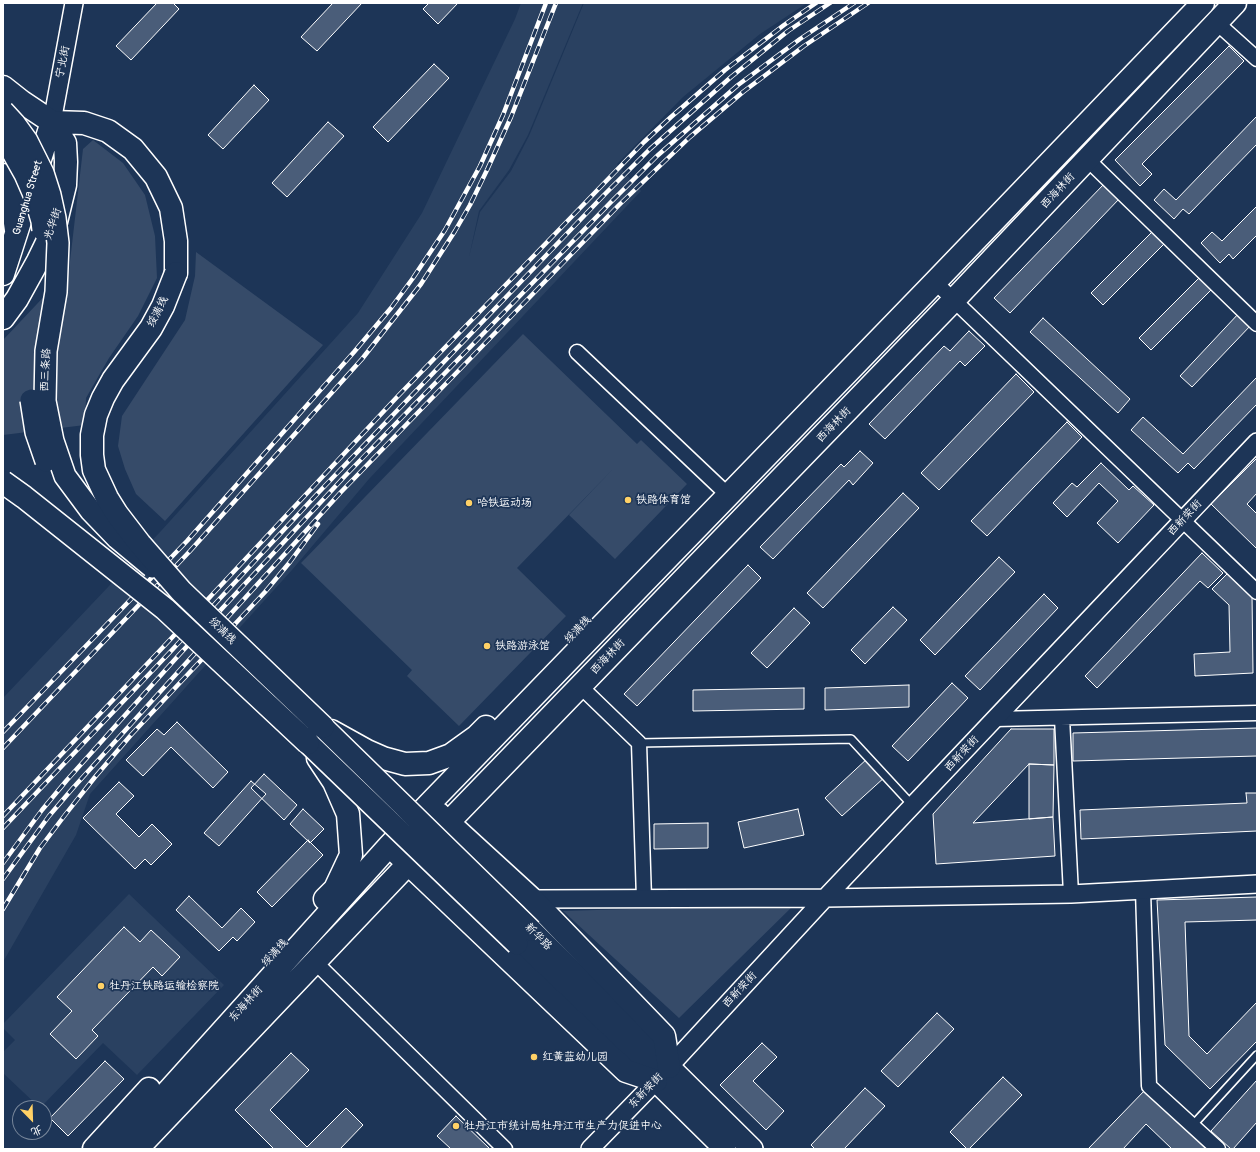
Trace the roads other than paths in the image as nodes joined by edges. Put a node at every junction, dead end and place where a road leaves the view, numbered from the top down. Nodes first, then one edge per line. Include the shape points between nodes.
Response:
1 (74, 3) edge
2 (1203, 3) edge
3 (1235, 3) edge
4 (1217, 22) junction
5 (1257, 59) edge
6 (3, 87) edge
7 (3, 111) edge
8 (52, 122) junction
9 (3, 135) edge
10 (1088, 159) junction
11 (3, 175) edge
12 (16, 234) junction
13 (3, 274) edge
14 (935, 282) junction
15 (954, 300) junction
16 (3, 318) edge
17 (1257, 324) edge
18 (577, 352) dead end
19 (1257, 442) edge
20 (3, 482) edge
21 (725, 498) junction
22 (1183, 520) junction
23 (181, 591) junction
24 (1257, 592) edge
25 (165, 609) junction
26 (580, 686) junction
27 (1257, 714) edge
28 (1062, 718) junction
29 (995, 719) junction
30 (323, 726) junction
31 (308, 743) junction
32 (639, 743) junction
33 (429, 804) junction
34 (913, 806) junction
35 (449, 822) junction
36 (429, 843) joint
37 (389, 846) junction
38 (409, 863) junction
39 (1257, 884) edge
40 (1143, 890) junction
41 (1071, 894) junction
42 (825, 898) junction
43 (532, 899) junction
44 (644, 899) junction
45 (524, 937) junction
46 (315, 962) junction
47 (1257, 1054) edge
48 (662, 1074) junction
49 (1192, 1126) junction
50 (94, 1149) edge
51 (116, 1149) edge
52 (136, 1149) edge
53 (505, 1149) edge
54 (590, 1149) edge
55 (725, 1149) edge
56 (752, 1149) edge
57 (1218, 1149) edge

1 - 8 street, 宁北街
2 - 14 highway
3 - 4 highway, 西海林街
4 - 5 street
4 - 10 highway, 西海林街
6 - 8 highway
7 - 23 main road, 西三条路, bridge via 27,141 43,173 55,218 58,243 56,292 46,351 45,401 53,441 65,476 96,517 117,538
8 - 12 highway, Guanghua Street
8 - 16 highway, 光华街 via 65,143 66,162 65,185 55,226 17,299
8 - 23 highway, 绥满线, bridge via 84,123 108,131 133,149 156,177 171,208 176,240 176,273 151,328 102,398 92,435 92,455 94,470 114,509 140,544
9 - 25 main road, 西三条路, bridge via 35,197 42,221 46,252 45,285 31,383 36,432 49,470 60,493 75,514
10 - 15 highway, 西海林街
10 - 17 street
11 - 12 highway via 10,188
12 - 13 highway, Guanghua Street
14 - 15 street
14 - 21 highway
15 - 22 street
15 - 26 highway, 西海林街
18 - 21 street
19 - 22 street, 西新荣街
20 - 25 highway, 绥满线, bridge
21 - 30 highway, 绥满线 via 687,523 656,550 476,737 451,755 429,763 404,764 367,751
21 - 33 highway
22 - 24 street
22 - 29 street, 西新荣街
23 - 30 highway, 绥满线, bridge
25 - 31 highway, 绥满线, bridge
26 - 32 street
26 - 35 highway, 西海林街
27 - 28 street
28 - 29 street
28 - 41 street
29 - 34 street, 西新荣街
30 - 45 main road, 新华路, bridge
31 - 45 main road, 新华路, bridge
31 - 50 highway, 绥满线, bridge via 334,782 348,814 351,855 335,889
32 - 34 lane via 851,739
32 - 44 street
33 - 35 highway
33 - 37 highway, 东海林街
34 - 42 street, 西新荣街
35 - 36 highway, 西海林街
35 - 43 highway
36 - 38 highway, 东海林街
37 - 38 highway
37 - 51 highway, 东海林街
38 - 46 highway, 东海林街
38 - 48 highway via 626,1071
39 - 40 street
40 - 41 street
40 - 49 street via 1149,1086
41 - 42 street
42 - 44 street
42 - 48 street, 西新荣街
43 - 44 street
43 - 48 highway via 664,1036
45 - 48 main road
46 - 52 highway, 东海林街
46 - 53 street
47 - 49 lane
48 - 54 street, 东新荣街
48 - 55 main road
48 - 56 main road
49 - 57 street

